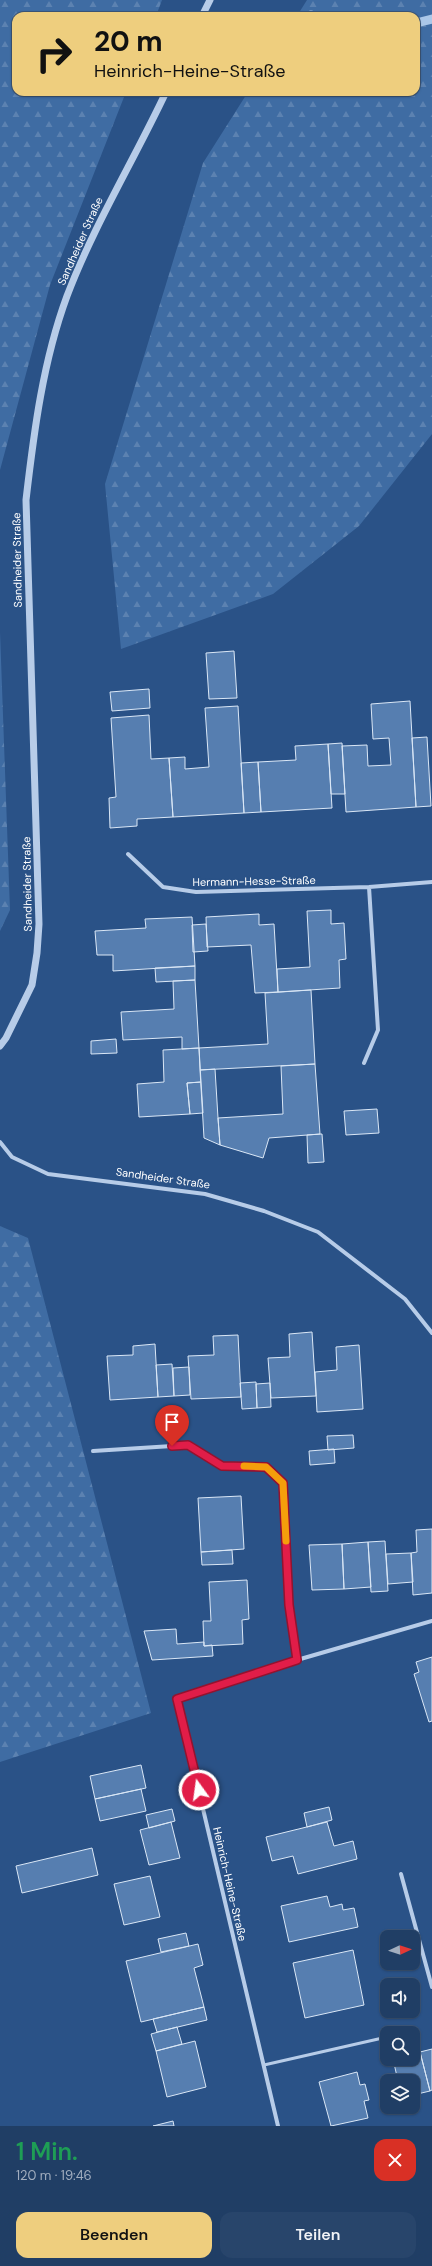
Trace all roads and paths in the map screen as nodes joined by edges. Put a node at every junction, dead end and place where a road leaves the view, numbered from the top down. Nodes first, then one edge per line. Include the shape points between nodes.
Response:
1 (210, 0) edge
2 (204, 12) edge
3 (164, 96) edge
4 (128, 854) dead end
5 (432, 882) edge
6 (369, 887) junction
7 (0, 1046) edge
8 (364, 1063) dead end
9 (0, 1142) edge
10 (432, 1333) edge
11 (93, 1451) dead end
12 (432, 1621) edge
13 (297, 1660) junction
14 (401, 1874) dead end
15 (432, 1987) edge
16 (380, 2039) edge
17 (264, 2065) junction
18 (278, 2126) edge

1 - 2 street
3 - 7 street, Sandheider Straße via 95,230 67,297 45,370 35,426 26,500 40,924 32,985
4 - 6 street, Hermann-Hesse-Straße via 163,887 196,892
5 - 6 street, Hermann-Hesse-Straße
6 - 8 street via 378,1030
9 - 10 street, Sandheider Straße via 12,1157 48,1174 205,1194 264,1211 318,1232 404,1299
11 - 13 street via 188,1445 222,1466 266,1467 283,1483 289,1605
12 - 13 street, Heinrich-Heine-Straße
13 - 17 street, Heinrich-Heine-Straße via 177,1699
14 - 15 street
16 - 17 lane
17 - 18 street, Heinrich-Heine-Straße

